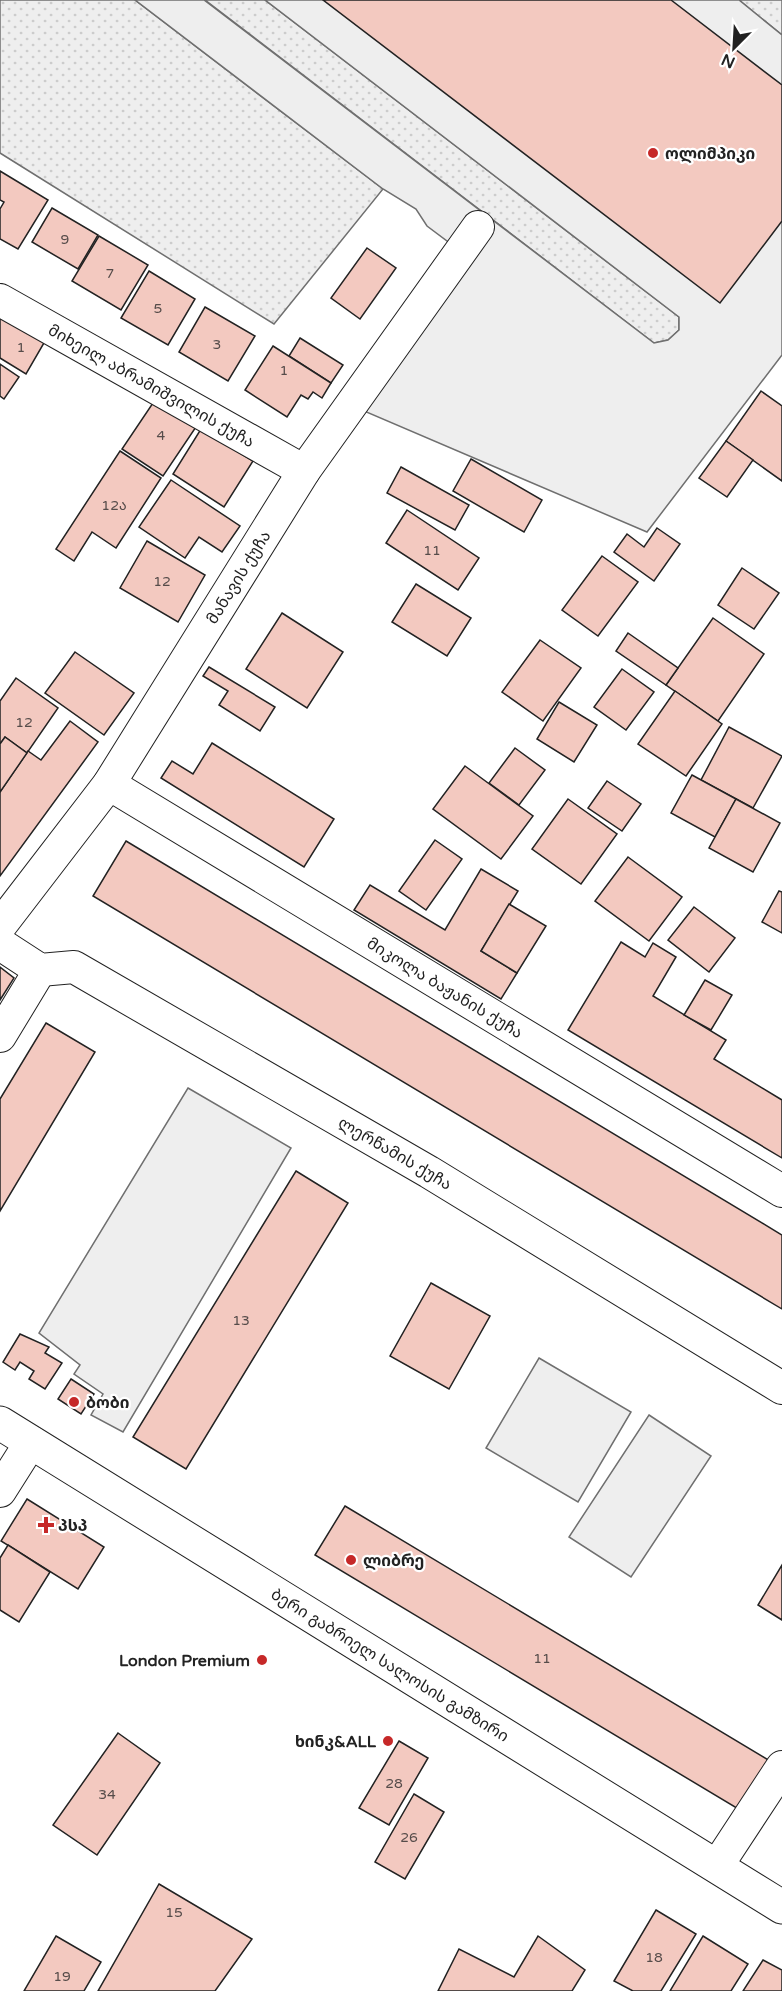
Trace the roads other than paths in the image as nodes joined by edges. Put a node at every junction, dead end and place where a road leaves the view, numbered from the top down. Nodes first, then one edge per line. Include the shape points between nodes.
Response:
1 (478, 227) dead end
2 (0, 300) edge
3 (304, 471) junction
4 (109, 784) junction
5 (0, 926) edge
6 (0, 945) edge
7 (39, 970) junction
8 (0, 1036) edge
9 (782, 1191) edge
10 (782, 1388) edge
11 (0, 1423) edge
12 (31, 1442) junction
13 (0, 1491) edge
14 (782, 1767) edge
15 (717, 1866) junction
16 (782, 1907) edge

1 - 3 street, მანავის ქუჩა
2 - 3 street, მიხეილ აბრამიშვილის ქუჩა
3 - 4 street, მანავის ქუჩა
4 - 5 street, მანავის ქუჩა
4 - 9 street, მიკოლა ბაჟანის ქუჩა
6 - 7 street
7 - 8 street
7 - 10 street, ლერწამის ქუჩა via 74,967 429,1172
11 - 12 main road, ბერი გაბრიელ სალოსის გამზირი
12 - 13 street
12 - 15 main road, ბერი გაბრიელ სალოსის გამზირი
14 - 15 street
15 - 16 main road, ბერი გაბრიელ სალოსის გამზირი

